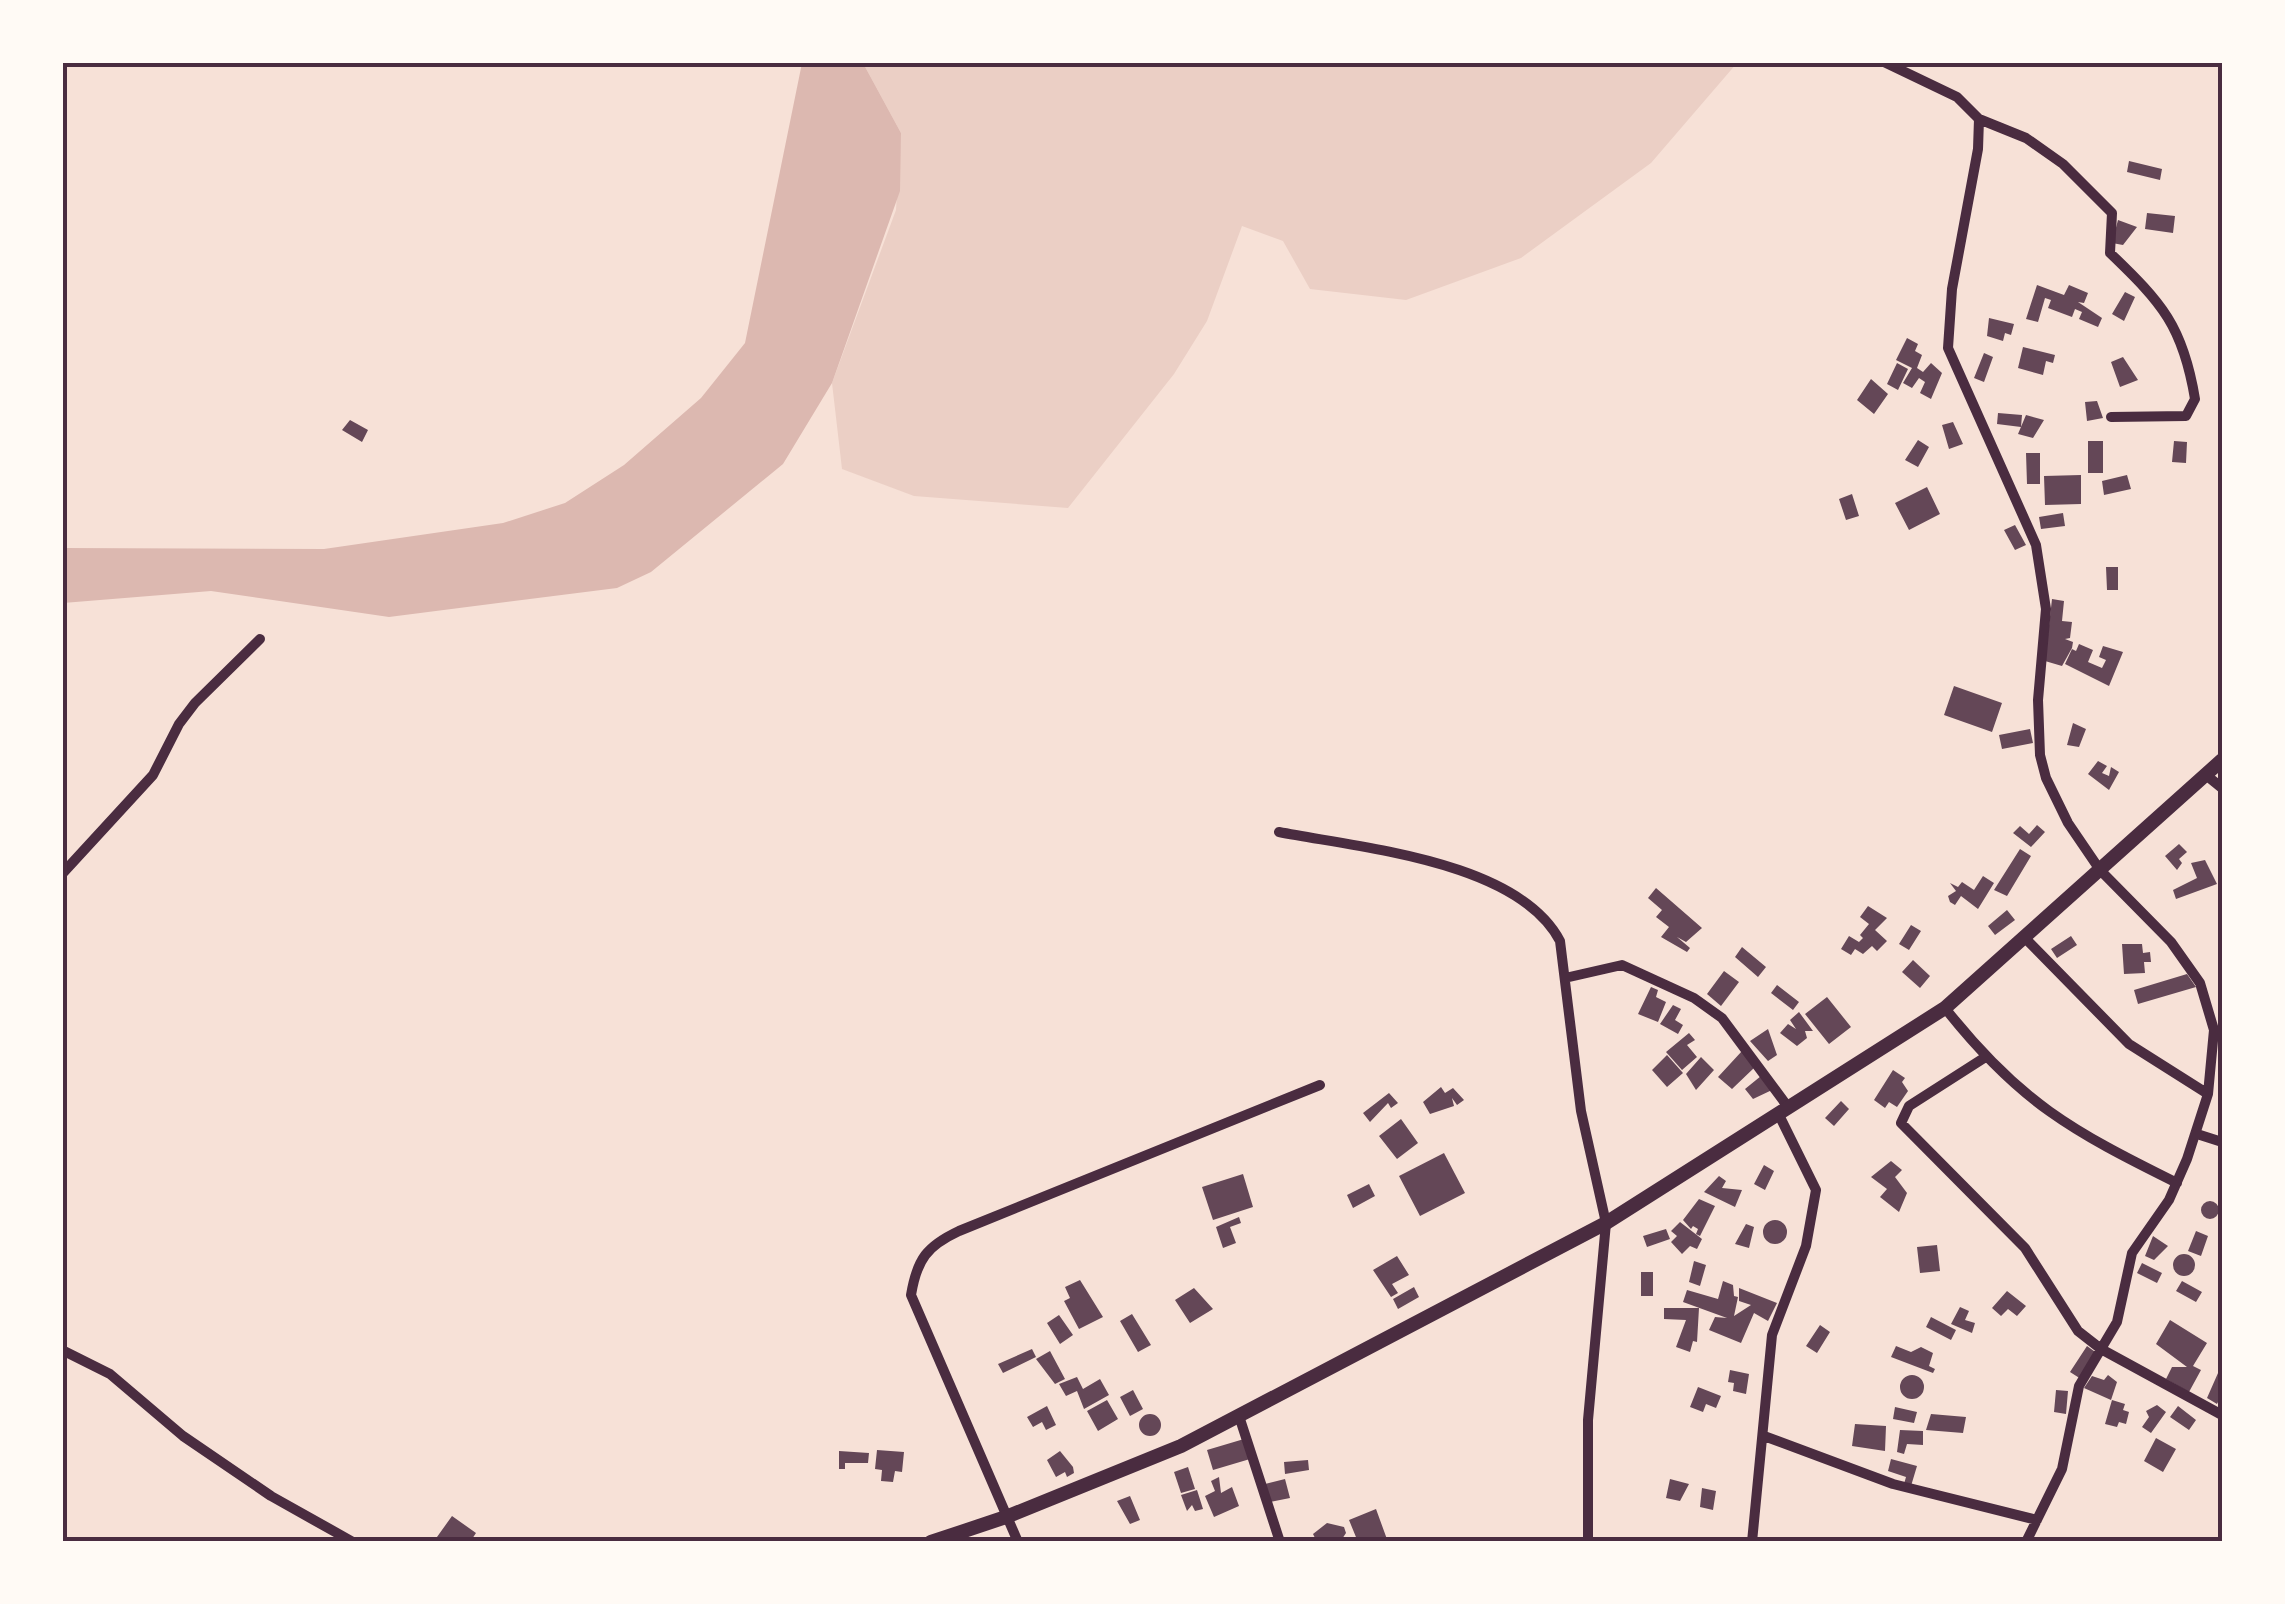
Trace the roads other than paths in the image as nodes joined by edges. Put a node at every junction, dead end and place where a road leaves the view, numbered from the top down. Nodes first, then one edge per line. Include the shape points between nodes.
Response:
1 (1884, 62) edge
2 (1979, 118) junction
3 (2111, 417) dead end
4 (260, 639) dead end
5 (2222, 760) edge
6 (2206, 776) junction
7 (2222, 788) edge
8 (1279, 832) dead end
9 (2100, 870) junction
10 (62, 874) edge
11 (2024, 937) junction
12 (1565, 978) junction
13 (1944, 1008) junction
14 (1984, 1058) junction
15 (1320, 1084) dead end
16 (2208, 1094) junction
17 (1783, 1110) junction
18 (2197, 1134) junction
19 (2222, 1142) edge
20 (2177, 1183) junction
21 (1606, 1223) junction
22 (2101, 1349) junction
23 (62, 1350) edge
24 (2222, 1415) edge
25 (1239, 1416) junction
26 (1764, 1436) junction
27 (1006, 1517) junction
28 (2038, 1520) junction
29 (353, 1542) edge
30 (931, 1542) edge
31 (1018, 1542) edge
32 (1280, 1542) edge
33 (1588, 1542) edge
34 (1752, 1542) edge
35 (2026, 1542) edge

1 - 2 street via 1957,97
2 - 3 street via 2026,138 2104,202 2112,213 2110,252 2178,329 2195,399 2192,412
2 - 9 street via 1948,348 2036,545 2046,609 2040,755 2068,823
4 - 10 street via 178,724 153,774
5 - 6 street
6 - 7 street
6 - 9 street
8 - 12 street via 1424,860 1531,904 1560,942
9 - 11 street
9 - 16 street via 2171,942 2200,983 2214,1030
11 - 13 street
11 - 16 street via 2130,1044
12 - 17 street via 1622,965 1694,998 1722,1018
12 - 21 street via 1581,1111
13 - 14 street
13 - 17 street
14 - 20 street via 2088,1139
14 - 22 street via 1909,1106 1900,1123 2025,1248 2078,1331
15 - 27 street via 931,1245 916,1266 911,1294
16 - 18 street
17 - 21 street
17 - 26 street via 1816,1190 1806,1246 1772,1335
18 - 19 street
18 - 20 street
20 - 22 street via 2132,1253 2123,1304
21 - 25 street
21 - 33 street via 1588,1420
22 - 24 street
22 - 28 street via 2079,1386 2062,1469
23 - 29 street via 110,1374 183,1436 270,1496
25 - 27 street
25 - 32 street
26 - 28 street via 1893,1484
26 - 34 street
27 - 30 street
27 - 31 street
28 - 35 street

